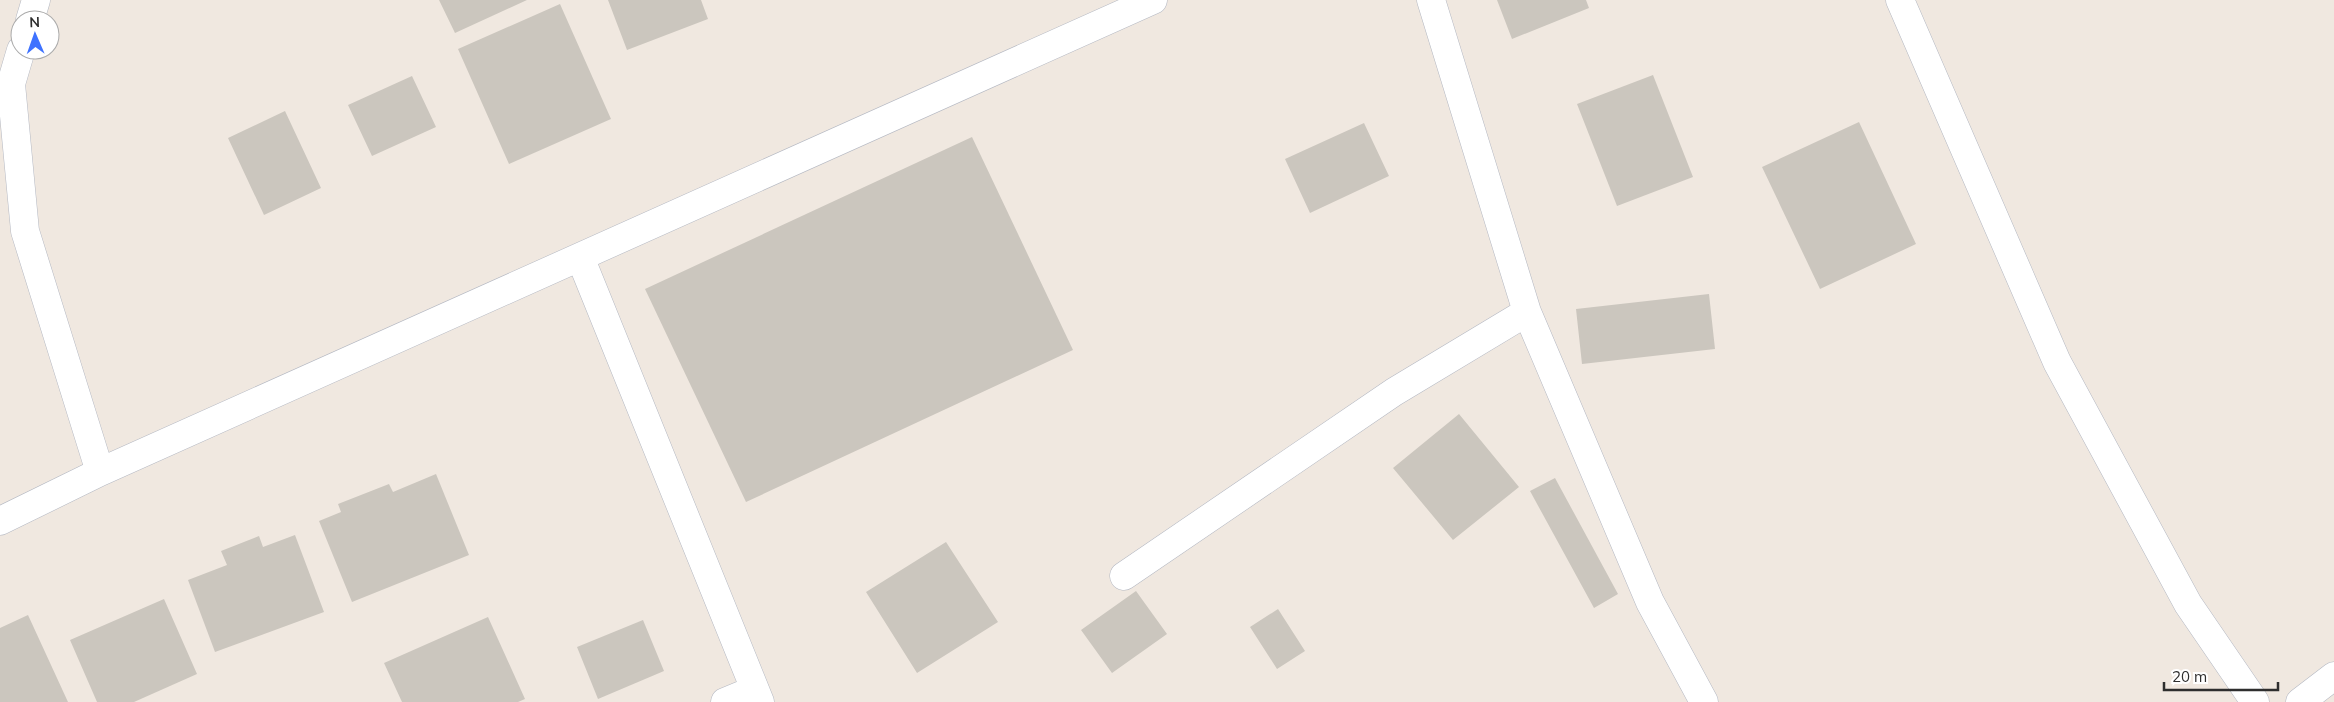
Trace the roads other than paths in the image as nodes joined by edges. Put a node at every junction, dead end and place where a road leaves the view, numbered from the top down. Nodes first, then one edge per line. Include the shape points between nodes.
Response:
1 (1153, 0) edge
2 (1431, 0) edge
3 (1900, 0) edge
4 (18, 60) edge
5 (580, 257) junction
6 (1527, 312) junction
7 (100, 472) junction
8 (0, 522) edge
9 (1124, 576) dead end
10 (2334, 676) edge
11 (757, 696) edge
12 (726, 702) edge
13 (1704, 702) edge
14 (2255, 702) edge
15 (2300, 702) edge

1 - 5 street
2 - 6 street
3 - 14 street via 2056,362 2188,604
4 - 7 street via 10,84 25,231
5 - 7 street
5 - 11 street
6 - 9 street via 1394,392
6 - 13 street via 1650,602
7 - 8 street
10 - 15 street
11 - 12 street

